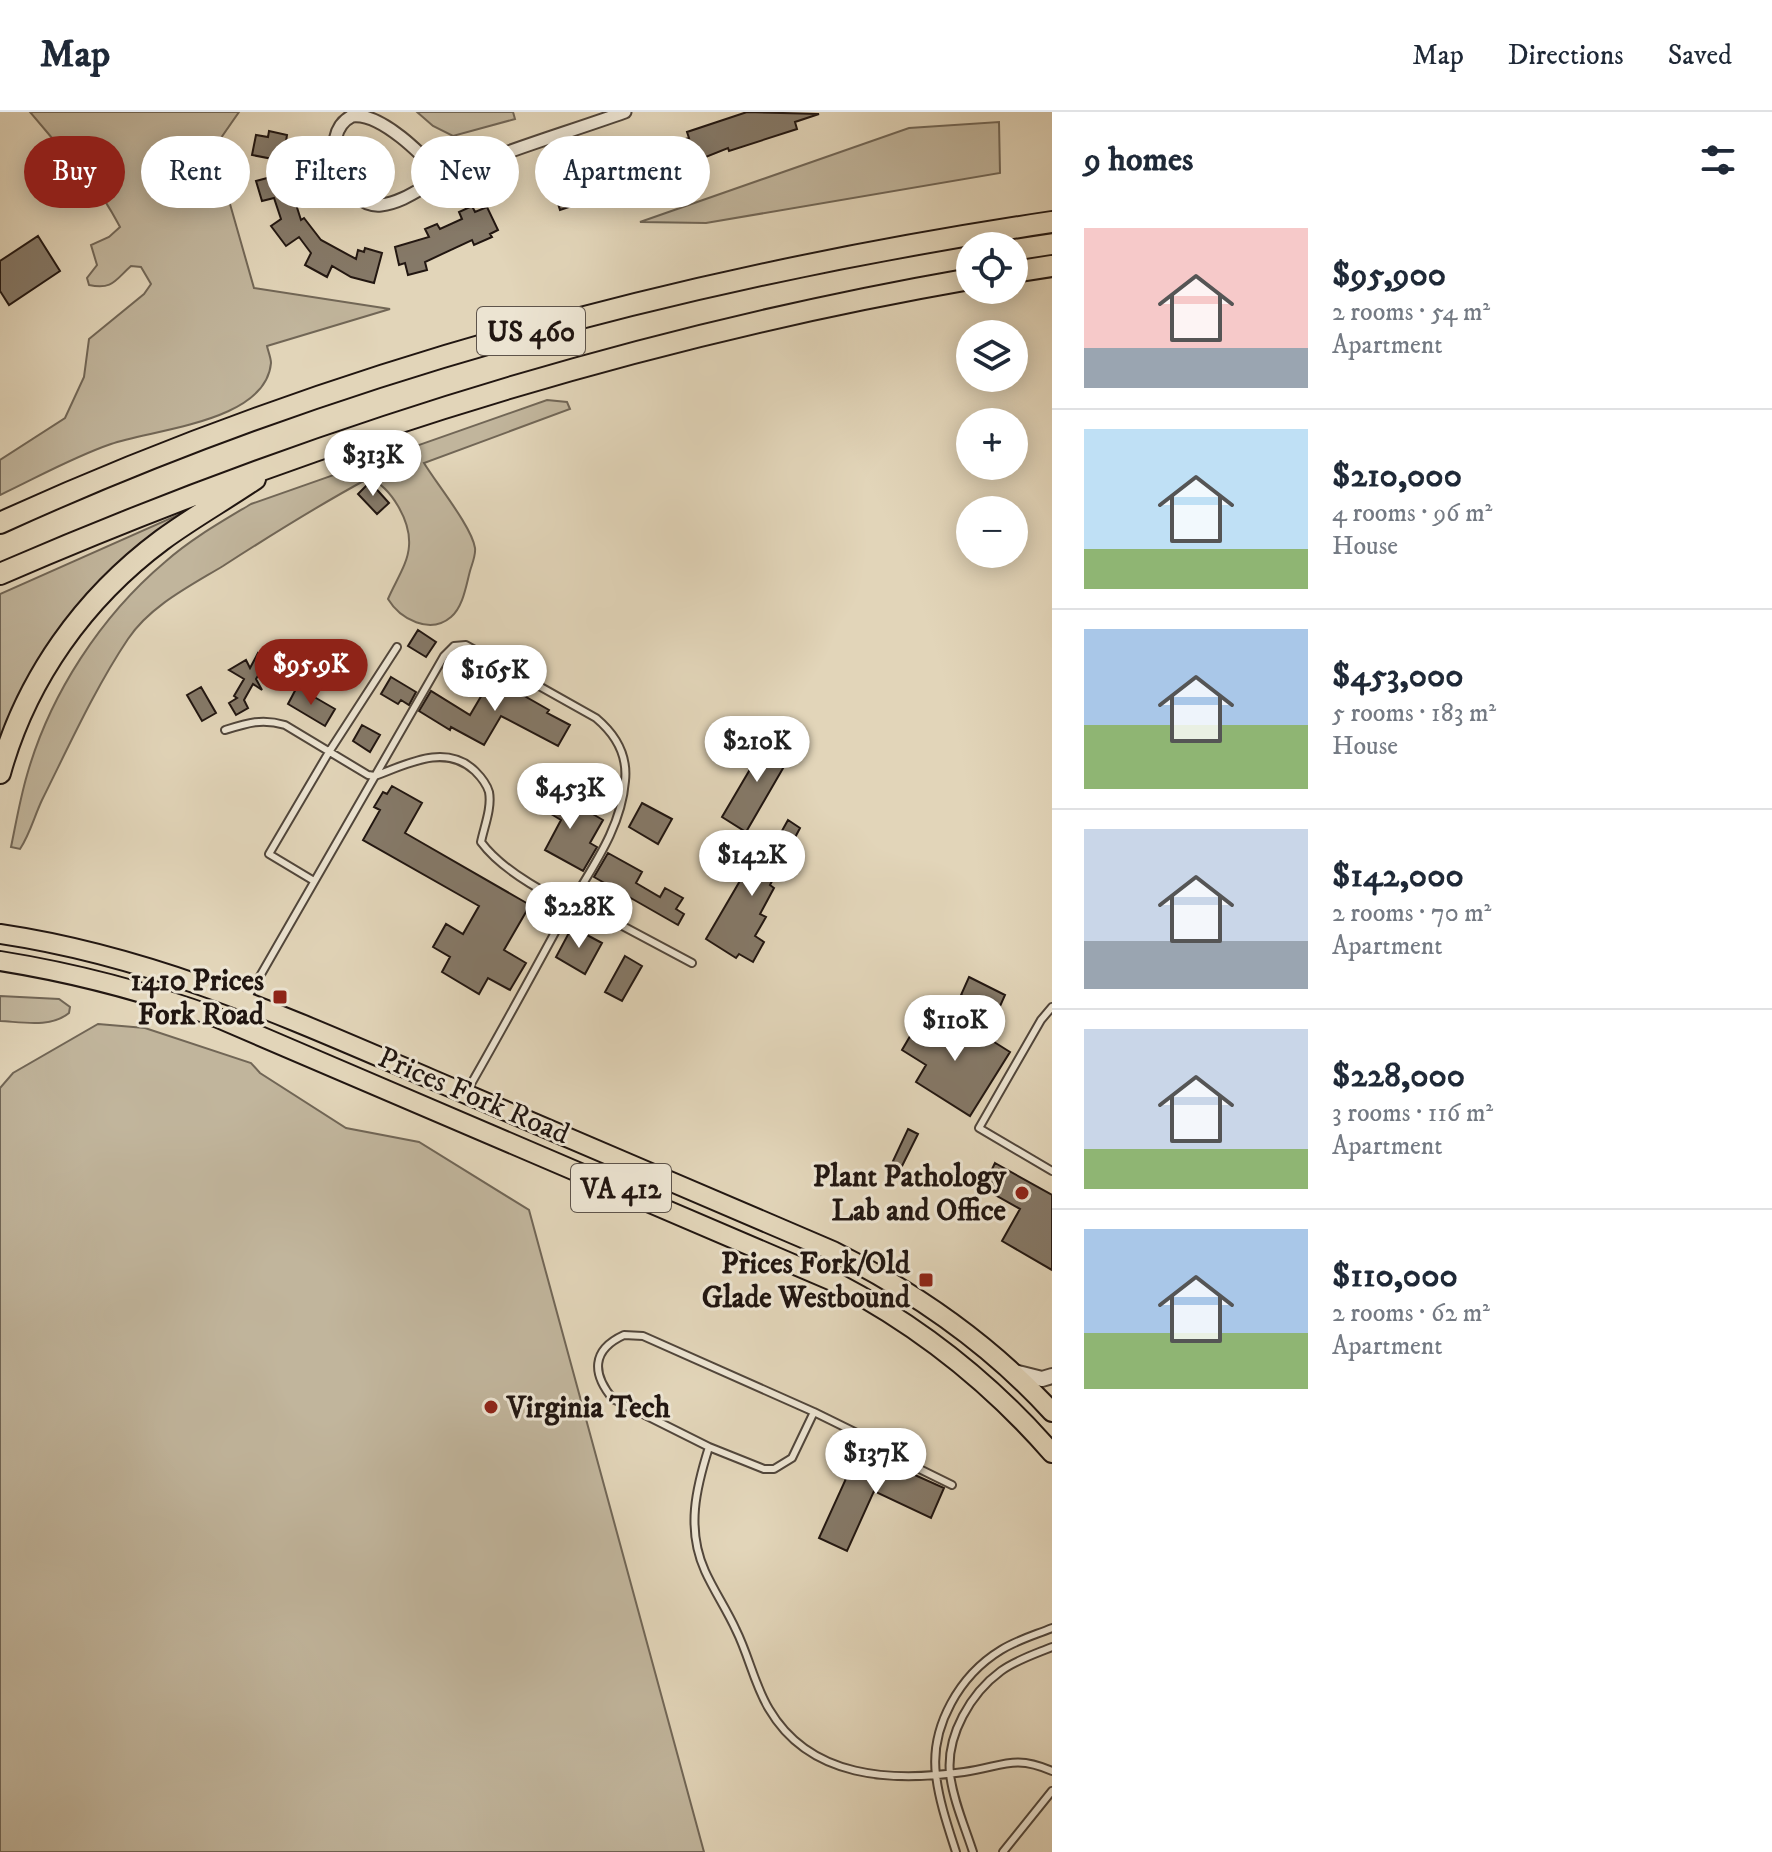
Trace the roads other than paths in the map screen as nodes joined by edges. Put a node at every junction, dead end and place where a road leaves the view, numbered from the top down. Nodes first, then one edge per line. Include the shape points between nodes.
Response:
1 (625, 112) edge
2 (519, 150) edge
3 (443, 177) joint
4 (1052, 222) edge
5 (1052, 266) edge
6 (1028, 270) edge
7 (956, 282) edge
8 (285, 459) junction
9 (0, 523) edge
10 (0, 574) edge
11 (397, 647) dead end
12 (225, 730) dead end
13 (329, 752) junction
14 (0, 773) edge
15 (375, 776) junction
16 (314, 881) junction
17 (570, 905) junction
18 (0, 934) edge
19 (0, 961) edge
20 (692, 963) dead end
21 (245, 1000) junction
22 (1052, 1007) edge
23 (232, 1024) junction
24 (466, 1094) junction
25 (1052, 1171) edge
26 (1013, 1372) junction
27 (1052, 1376) edge
28 (1050, 1406) edge
29 (814, 1412) junction
30 (1026, 1424) junction
31 (709, 1447) junction
32 (1052, 1453) edge
33 (952, 1485) dead end
34 (1052, 1628) edge
35 (1052, 1647) edge
36 (1052, 1771) edge
37 (950, 1773) junction
38 (936, 1775) junction
39 (1052, 1791) edge
40 (956, 1852) edge
41 (973, 1852) edge
42 (1003, 1852) edge

1 - 2 street
3 - 3 street via 382,119 361,113 337,130 333,146 347,186 367,204 407,197
4 - 9 highway, US 460 via 807,264 481,346 229,429
5 - 6 highway
7 - 8 highway, US 460 via 644,348 462,400
8 - 10 highway, US 460
8 - 14 highway via 159,542 89,606 37,681
11 - 13 lane
12 - 13 lane via 270,721
13 - 15 lane
13 - 16 lane via 269,854
15 - 16 lane
15 - 17 lane via 433,757 468,764 489,792 481,842 509,869
15 - 17 lane via 454,646 466,645 596,718 621,749 626,777 620,813
16 - 21 lane
17 - 20 lane via 587,907
17 - 24 lane
18 - 21 main road, Prices Fork Road / VA 412 via 80,948
19 - 23 main road, Prices Fork Road / VA 412 via 114,984
21 - 23 lane
21 - 24 main road, Prices Fork Road / VA 412
22 - 25 lane via 979,1128
23 - 30 main road, Prices Fork Road / VA 412 via 837,1283 945,1350
24 - 26 main road, Prices Fork Road / VA 412 via 860,1264 929,1305
26 - 27 street via 1042,1379
26 - 28 main road, Prices Fork Road / VA 412
28 - 30 street
29 - 31 lane via 792,1458 774,1469
29 - 31 lane via 643,1336 610,1341 597,1367 613,1399
29 - 33 lane
30 - 32 main road, Prices Fork Road / VA 412
31 - 38 lane via 694,1503 697,1549 770,1711 792,1738 835,1766 870,1775
34 - 38 lane via 998,1652 959,1690 937,1740
35 - 37 lane via 1003,1670 979,1693 959,1724
36 - 37 lane via 1017,1761
37 - 38 lane
37 - 41 lane
38 - 40 lane
39 - 42 lane

